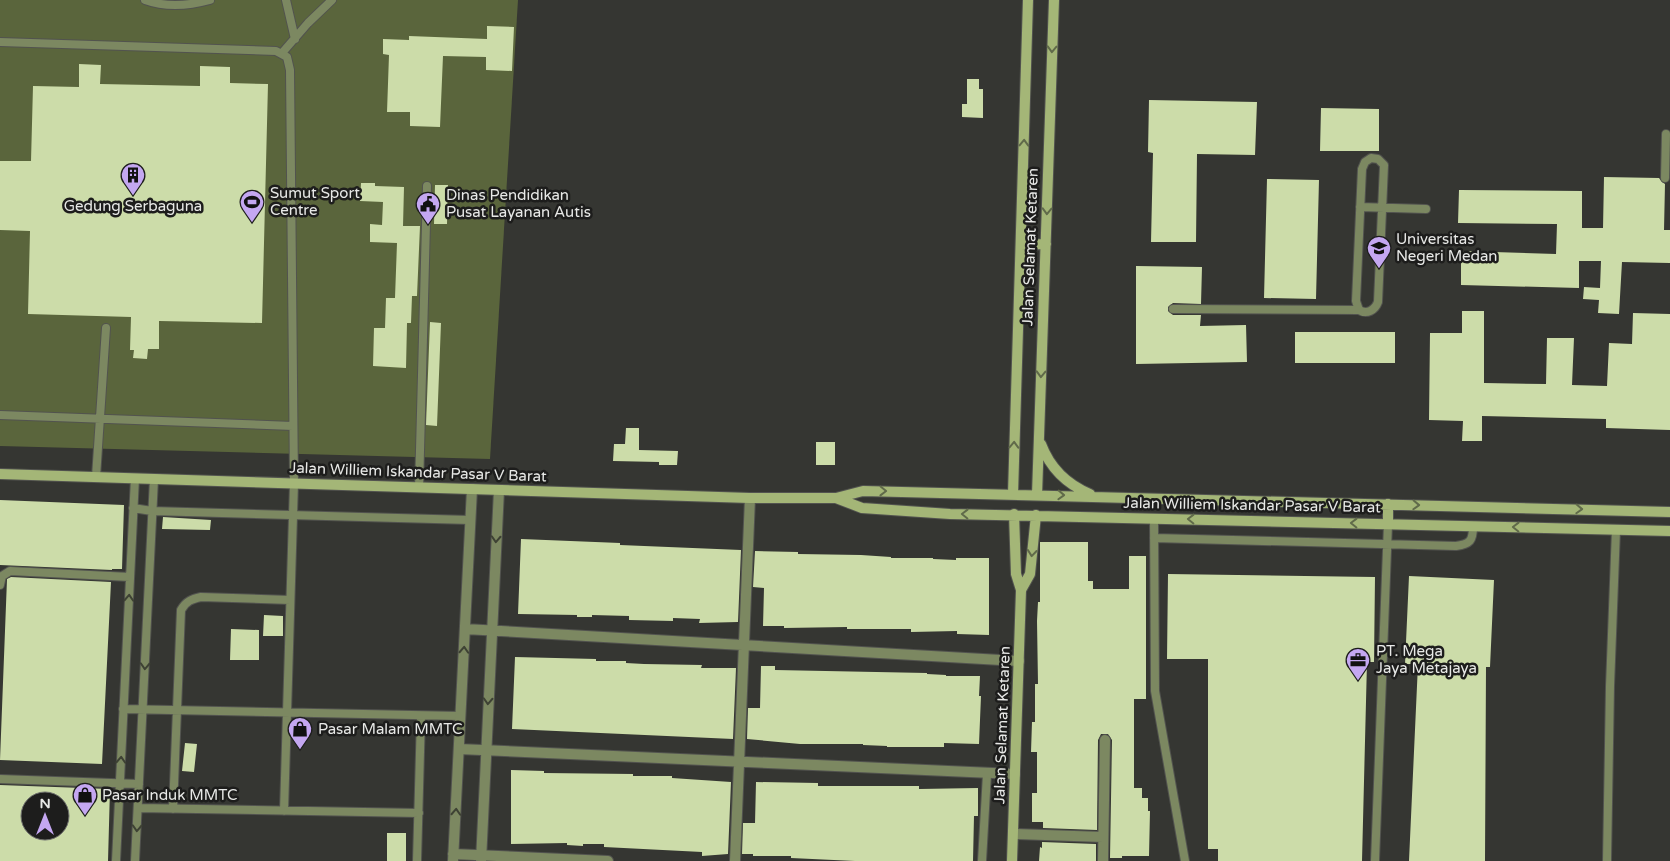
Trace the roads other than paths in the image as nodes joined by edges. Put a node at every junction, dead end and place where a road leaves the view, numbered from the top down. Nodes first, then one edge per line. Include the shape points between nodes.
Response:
1 (145, 0) edge
2 (210, 0) edge
3 (286, 0) edge
4 (332, 0) edge
5 (1028, 0) edge
6 (1054, 0) edge
7 (295, 39) junction
8 (0, 42) edge
9 (282, 53) junction
10 (1666, 134) dead end
11 (1665, 178) dead end
12 (427, 186) dead end
13 (1360, 208) junction
14 (1384, 209) junction
15 (1426, 209) dead end
16 (1021, 244) junction
17 (1046, 244) junction
18 (1173, 309) dead end
19 (1359, 310) junction
20 (106, 328) dead end
21 (0, 415) edge
22 (99, 419) junction
23 (293, 426) junction
24 (1039, 438) junction
25 (0, 474) edge
26 (96, 477) junction
27 (135, 478) junction
28 (154, 479) junction
29 (294, 484) junction
30 (419, 488) junction
31 (472, 489) junction
32 (499, 490) junction
33 (1013, 494) junction
34 (1037, 495) junction
35 (1094, 496) junction
36 (750, 498) junction
37 (836, 498) junction
38 (1388, 504) junction
39 (133, 508) junction
40 (152, 510) junction
41 (1670, 512) edge
42 (1014, 514) junction
43 (293, 515) junction
44 (1036, 515) junction
45 (1154, 518) junction
46 (470, 520) junction
47 (1388, 524) junction
48 (1473, 526) junction
49 (1616, 530) junction
50 (1670, 531) edge
51 (1154, 538) junction
52 (1387, 545) junction
53 (130, 577) junction
54 (0, 585) edge
55 (1021, 590) junction
56 (290, 600) junction
57 (465, 629) junction
58 (492, 631) junction
59 (744, 645) junction
60 (1019, 661) junction
61 (123, 709) junction
62 (142, 710) junction
63 (177, 711) junction
64 (286, 713) junction
65 (421, 716) junction
66 (460, 716) junction
67 (1105, 740) dead end
68 (459, 749) junction
69 (486, 751) junction
70 (739, 762) junction
71 (987, 774) junction
72 (1015, 774) junction
73 (0, 780) edge
74 (120, 783) junction
75 (139, 784) junction
76 (138, 808) junction
77 (174, 809) junction
78 (284, 811) junction
79 (418, 813) junction
80 (1013, 834) junction
81 (1103, 838) junction
82 (453, 858) edge
83 (481, 858) edge
84 (116, 861) edge
85 (135, 861) edge
86 (417, 861) edge
87 (608, 861) edge
88 (735, 861) edge
89 (982, 861) edge
90 (1012, 861) edge
91 (1103, 861) edge
92 (1185, 861) edge
93 (1375, 861) edge
94 (1607, 861) edge

1 - 2 lane via 176,6
3 - 7 lane
4 - 7 lane
16 -> 5 street, Jalan Selamat Ketaren
6 -> 17 street, Jalan Selamat Ketaren
7 - 9 lane
8 - 9 lane
9 - 23 lane via 290,70
10 - 11 lane
12 - 30 lane
13 - 14 lane
13 - 14 lane via 1362,169 1365,162 1375,158 1384,165
13 - 19 lane via 1356,301
14 - 15 lane
14 - 19 lane via 1378,302 1369,312
16 - 17 street
33 -> 16 street, Jalan Selamat Ketaren
17 -> 24 street, Jalan Selamat Ketaren
18 - 19 lane
20 - 22 lane
21 - 22 lane
22 - 23 lane
22 - 26 lane
23 - 29 lane
24 - 34 street, Jalan Selamat Ketaren
24 - 35 street via 1053,468 1065,480
25 - 26 street, Jalan Williem Iskandar Pasar V Barat
26 - 27 street, Jalan Williem Iskandar Pasar V Barat
27 - 28 street, Jalan Williem Iskandar Pasar V Barat
27 - 39 lane
28 - 29 street, Jalan Williem Iskandar Pasar V Barat
28 - 40 lane
29 - 30 street, Jalan Williem Iskandar Pasar V Barat
29 - 43 lane
30 - 31 street, Jalan Williem Iskandar Pasar V Barat
31 - 32 street, Jalan Williem Iskandar Pasar V Barat
31 - 46 street
32 - 36 street, Jalan Williem Iskandar Pasar V Barat
32 -> 58 street
33 - 34 street, Jalan Williem Iskandar Pasar V Barat
37 -> 33 street, Jalan Williem Iskandar Pasar V Barat via 863,491
34 -> 35 street, Jalan Williem Iskandar Pasar V Barat
35 - 38 street, Jalan Williem Iskandar Pasar V Barat
36 - 37 street, Jalan Williem Iskandar Pasar V Barat
36 - 59 street
42 -> 37 street, Jalan Williem Iskandar Pasar V Barat via 950,514 862,508
38 -> 41 street, Jalan Williem Iskandar Pasar V Barat
38 - 47 street
39 - 40 lane
39 - 53 lane
40 - 43 lane
40 -> 62 lane
42 - 44 street, Jalan Williem Iskandar Pasar V Barat
42 - 55 street, Jalan Selamat Ketaren via 1016,574
43 - 46 lane
43 - 56 lane
44 - 45 street, Jalan Williem Iskandar Pasar V Barat
44 -> 55 street, Jalan Selamat Ketaren via 1030,574
47 -> 45 street, Jalan Williem Iskandar Pasar V Barat
45 - 51 lane
46 - 57 street
47 - 48 street, Jalan Williem Iskandar Pasar V Barat
47 - 52 lane
49 -> 48 street, Jalan Williem Iskandar Pasar V Barat
48 - 52 lane via 1472,539 1465,545
49 - 50 street, Jalan Williem Iskandar Pasar V Barat
49 - 94 lane
51 - 52 lane
51 - 92 lane via 1154,681
52 - 93 lane
53 - 54 lane via 10,571 2,576
61 -> 53 lane
55 - 60 street, Jalan Selamat Ketaren
56 - 63 lane via 201,597 184,604 181,610
56 - 64 lane
57 - 58 street
66 -> 57 street
58 - 59 street
58 -> 69 street
59 - 60 street
59 - 70 street
60 - 72 street, Jalan Selamat Ketaren
61 - 62 lane
74 -> 61 lane
62 - 63 lane
62 - 75 lane
63 - 64 lane
63 - 77 lane
64 - 65 lane
64 - 78 lane
65 - 66 lane
65 - 79 lane
66 - 68 street
67 - 81 street
68 - 69 street
82 -> 68 street
69 - 70 street
69 - 83 street
70 - 71 street
70 - 88 street
71 - 72 street
71 - 89 lane
72 - 80 street, Jalan Selamat Ketaren
73 - 74 lane
74 - 75 lane
74 - 84 lane
75 - 76 lane
76 - 77 lane
76 -> 85 lane
77 - 78 lane
78 - 79 lane
79 - 86 lane
80 - 81 street
80 - 90 street, Jalan Selamat Ketaren
81 - 91 street
82 - 83 street
83 - 87 street

